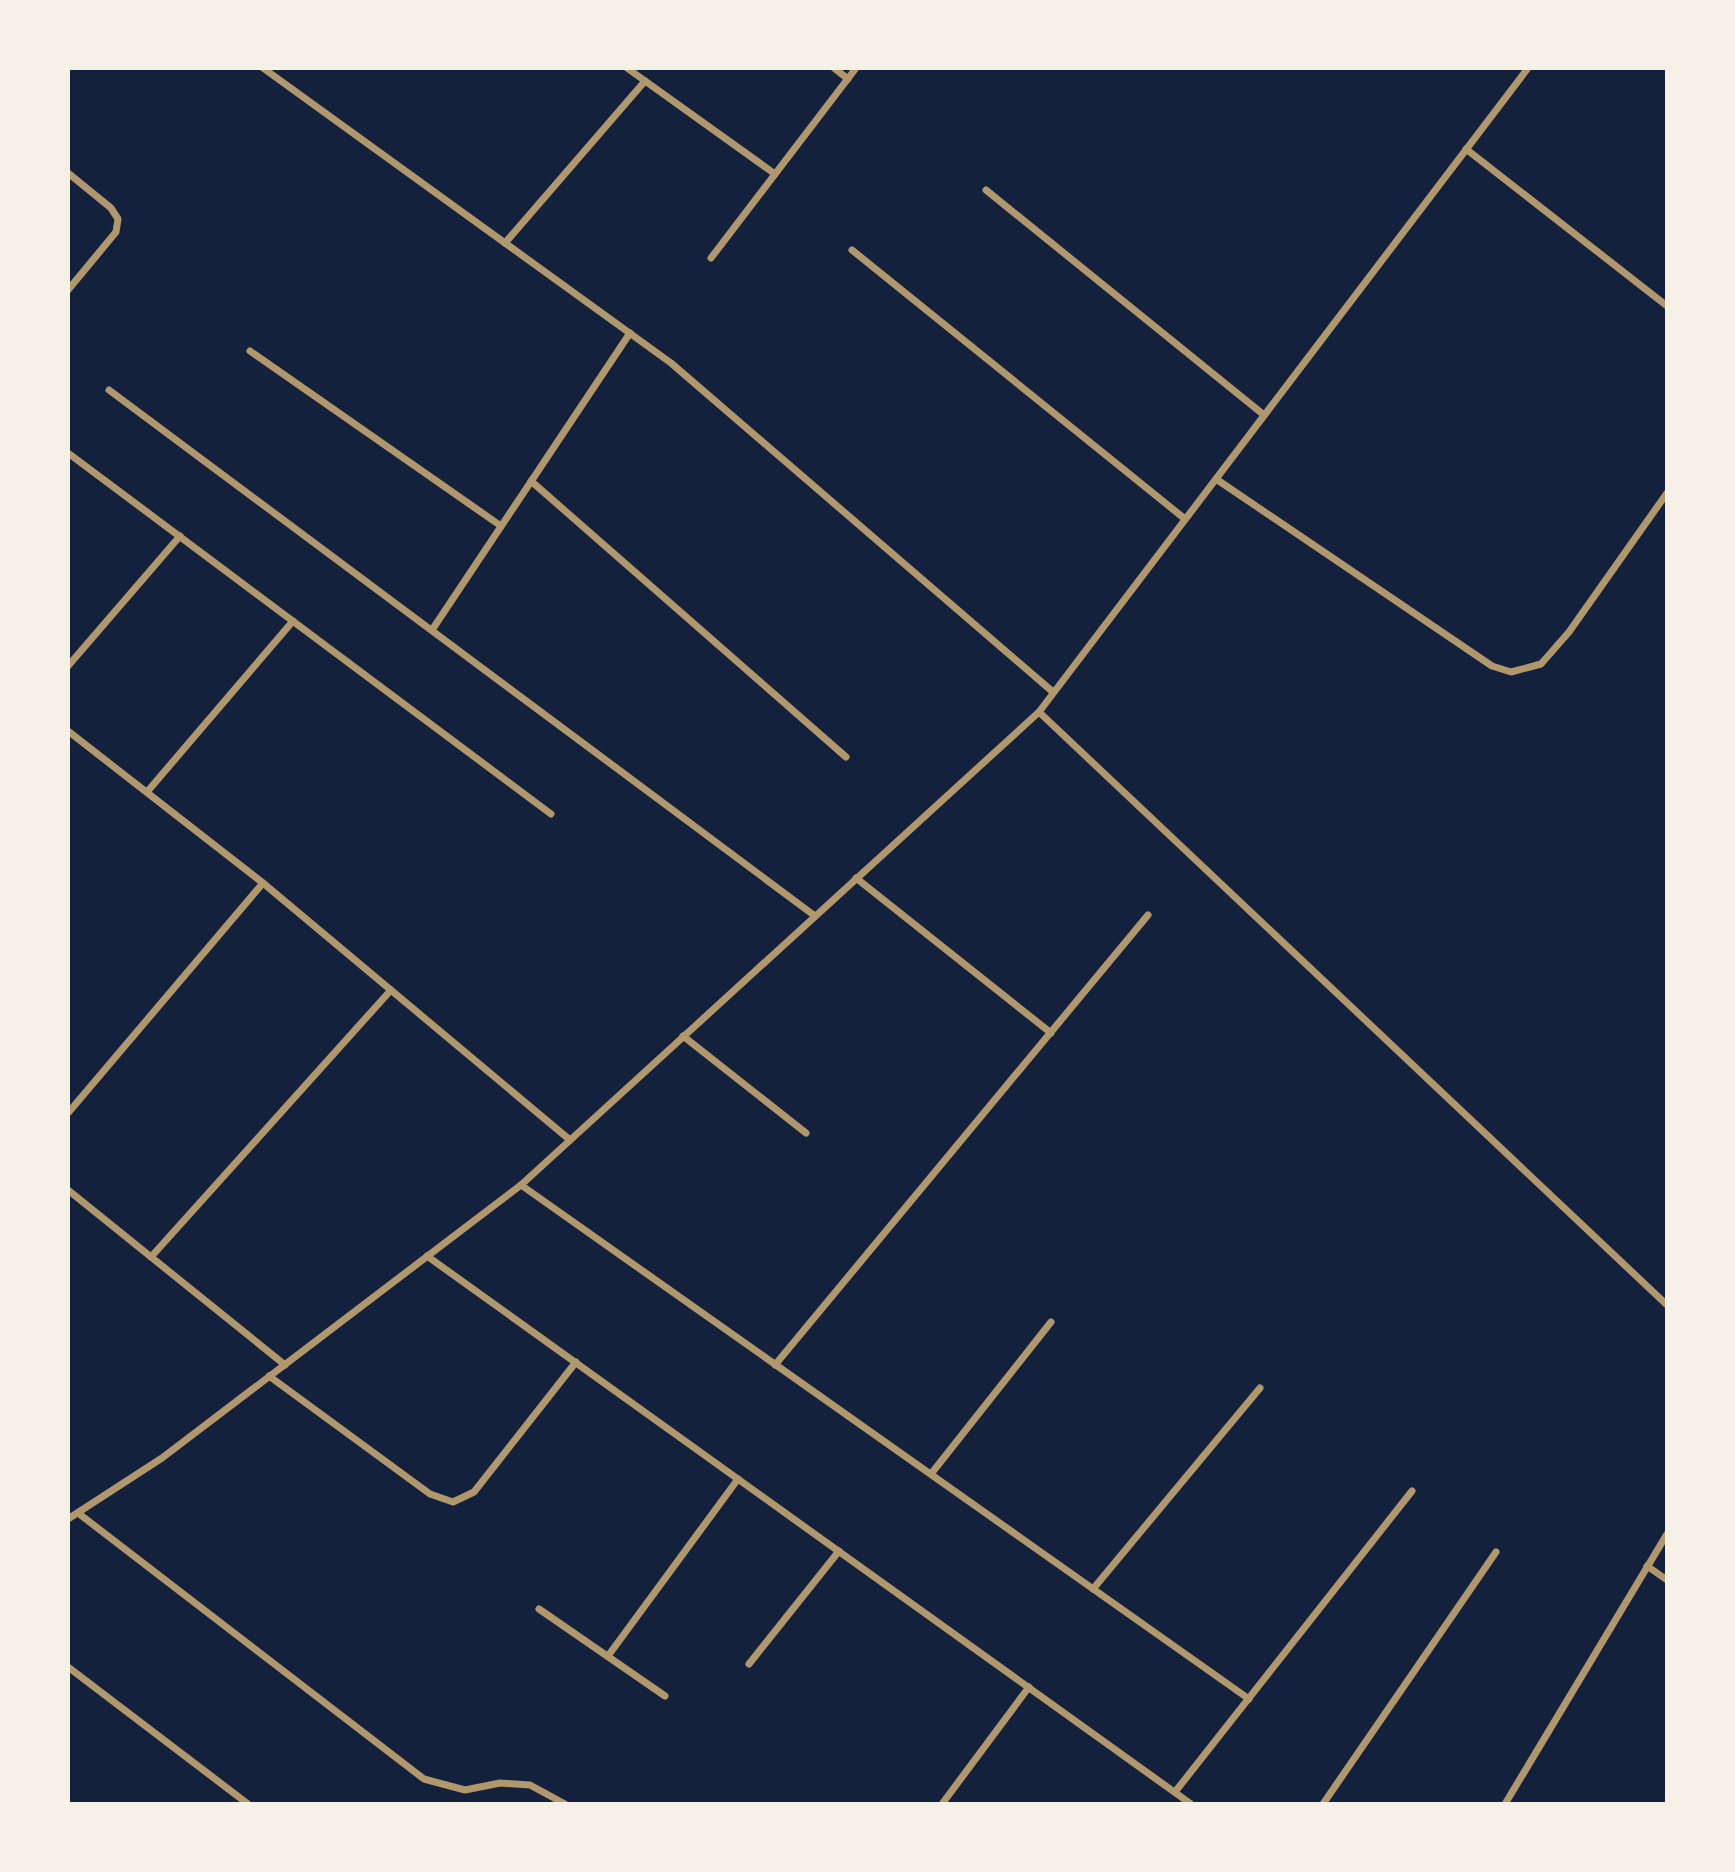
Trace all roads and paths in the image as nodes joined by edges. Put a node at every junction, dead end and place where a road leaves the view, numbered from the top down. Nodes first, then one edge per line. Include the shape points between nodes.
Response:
1 (263, 68) edge
2 (627, 68) edge
3 (834, 68) edge
4 (856, 68) edge
5 (1527, 69) edge
6 (848, 79) junction
7 (645, 81) junction
8 (1466, 149) junction
9 (68, 173) edge
10 (775, 174) junction
11 (986, 190) dead end
12 (505, 243) junction
13 (852, 250) dead end
14 (711, 258) dead end
15 (68, 290) edge
16 (1667, 306) edge
17 (630, 333) junction
18 (250, 351) dead end
19 (110, 390) dead end
20 (1264, 415) junction
21 (68, 453) edge
22 (1216, 479) junction
23 (531, 481) junction
24 (1667, 493) edge
25 (1185, 519) junction
26 (501, 526) junction
27 (180, 536) junction
28 (293, 621) junction
29 (432, 630) junction
30 (68, 666) edge
31 (1054, 692) junction
32 (1039, 712) junction
33 (68, 731) edge
34 (846, 757) dead end
35 (147, 792) junction
36 (551, 814) dead end
37 (856, 878) junction
38 (263, 883) junction
39 (1148, 915) dead end
40 (815, 916) junction
41 (391, 990) junction
42 (1051, 1033) junction
43 (683, 1036) junction
44 (68, 1113) edge
45 (806, 1133) dead end
46 (570, 1140) junction
47 (521, 1185) junction
48 (68, 1190) edge
49 (427, 1256) junction
50 (151, 1257) junction
51 (1667, 1305) edge
52 (1051, 1322) dead end
53 (576, 1362) junction
54 (775, 1364) junction
55 (285, 1365) junction
56 (269, 1376) junction
57 (1260, 1388) dead end
58 (931, 1474) junction
59 (738, 1479) junction
60 (1412, 1491) dead end
61 (78, 1513) junction
62 (68, 1519) edge
63 (1667, 1534) edge
64 (839, 1551) junction
65 (1496, 1552) dead end
66 (1647, 1566) junction
67 (1667, 1580) edge
68 (1093, 1589) junction
69 (539, 1609) dead end
70 (608, 1656) junction
71 (750, 1664) dead end
72 (68, 1667) edge
73 (1029, 1688) junction
74 (664, 1696) dead end
75 (1249, 1699) junction
76 (1175, 1792) junction
77 (248, 1804) edge
78 (565, 1804) edge
79 (942, 1804) edge
80 (1191, 1804) edge
81 (1323, 1804) edge
82 (1505, 1804) edge

1 - 12 street
2 - 7 street
3 - 6 street
4 - 6 street
5 - 8 street
6 - 10 street
7 - 10 street
7 - 12 street
8 - 16 street
8 - 20 street
9 - 15 street via 118,219 116,232
10 - 14 street
11 - 20 street
12 - 17 street
13 - 25 street
17 - 23 street
17 - 31 street
18 - 26 street
19 - 29 street
20 - 22 street
21 - 27 street
22 - 24 street via 1492,666 1511,672 1541,664 1569,632
22 - 25 street
23 - 26 street
23 - 34 street
25 - 31 street
26 - 29 street
27 - 28 street
27 - 30 street
28 - 35 street
28 - 36 street
29 - 40 street
31 - 32 street
32 - 37 street
32 - 51 street
33 - 35 street
35 - 38 street
37 - 40 street
37 - 42 street
38 - 41 street
38 - 44 street
39 - 42 street
40 - 43 street
41 - 46 street
41 - 50 street
42 - 54 street
43 - 45 street
43 - 46 street
46 - 47 street
47 - 49 street
47 - 54 street
48 - 50 street
49 - 53 street
49 - 55 street
50 - 55 street
52 - 58 street
53 - 56 street via 474,1492 453,1502 430,1494
53 - 59 street
54 - 58 street
55 - 56 street
56 - 61 street via 162,1458
57 - 68 street
58 - 68 street
59 - 64 street
59 - 70 street
60 - 75 street
61 - 62 street
61 - 78 street via 424,1779 465,1790 500,1783 530,1785
63 - 66 street
64 - 71 street
64 - 73 street
65 - 81 street
66 - 67 street
66 - 82 street
68 - 75 street
69 - 70 street
70 - 74 street
72 - 77 street
73 - 76 street
73 - 79 street
75 - 76 street
76 - 80 street

